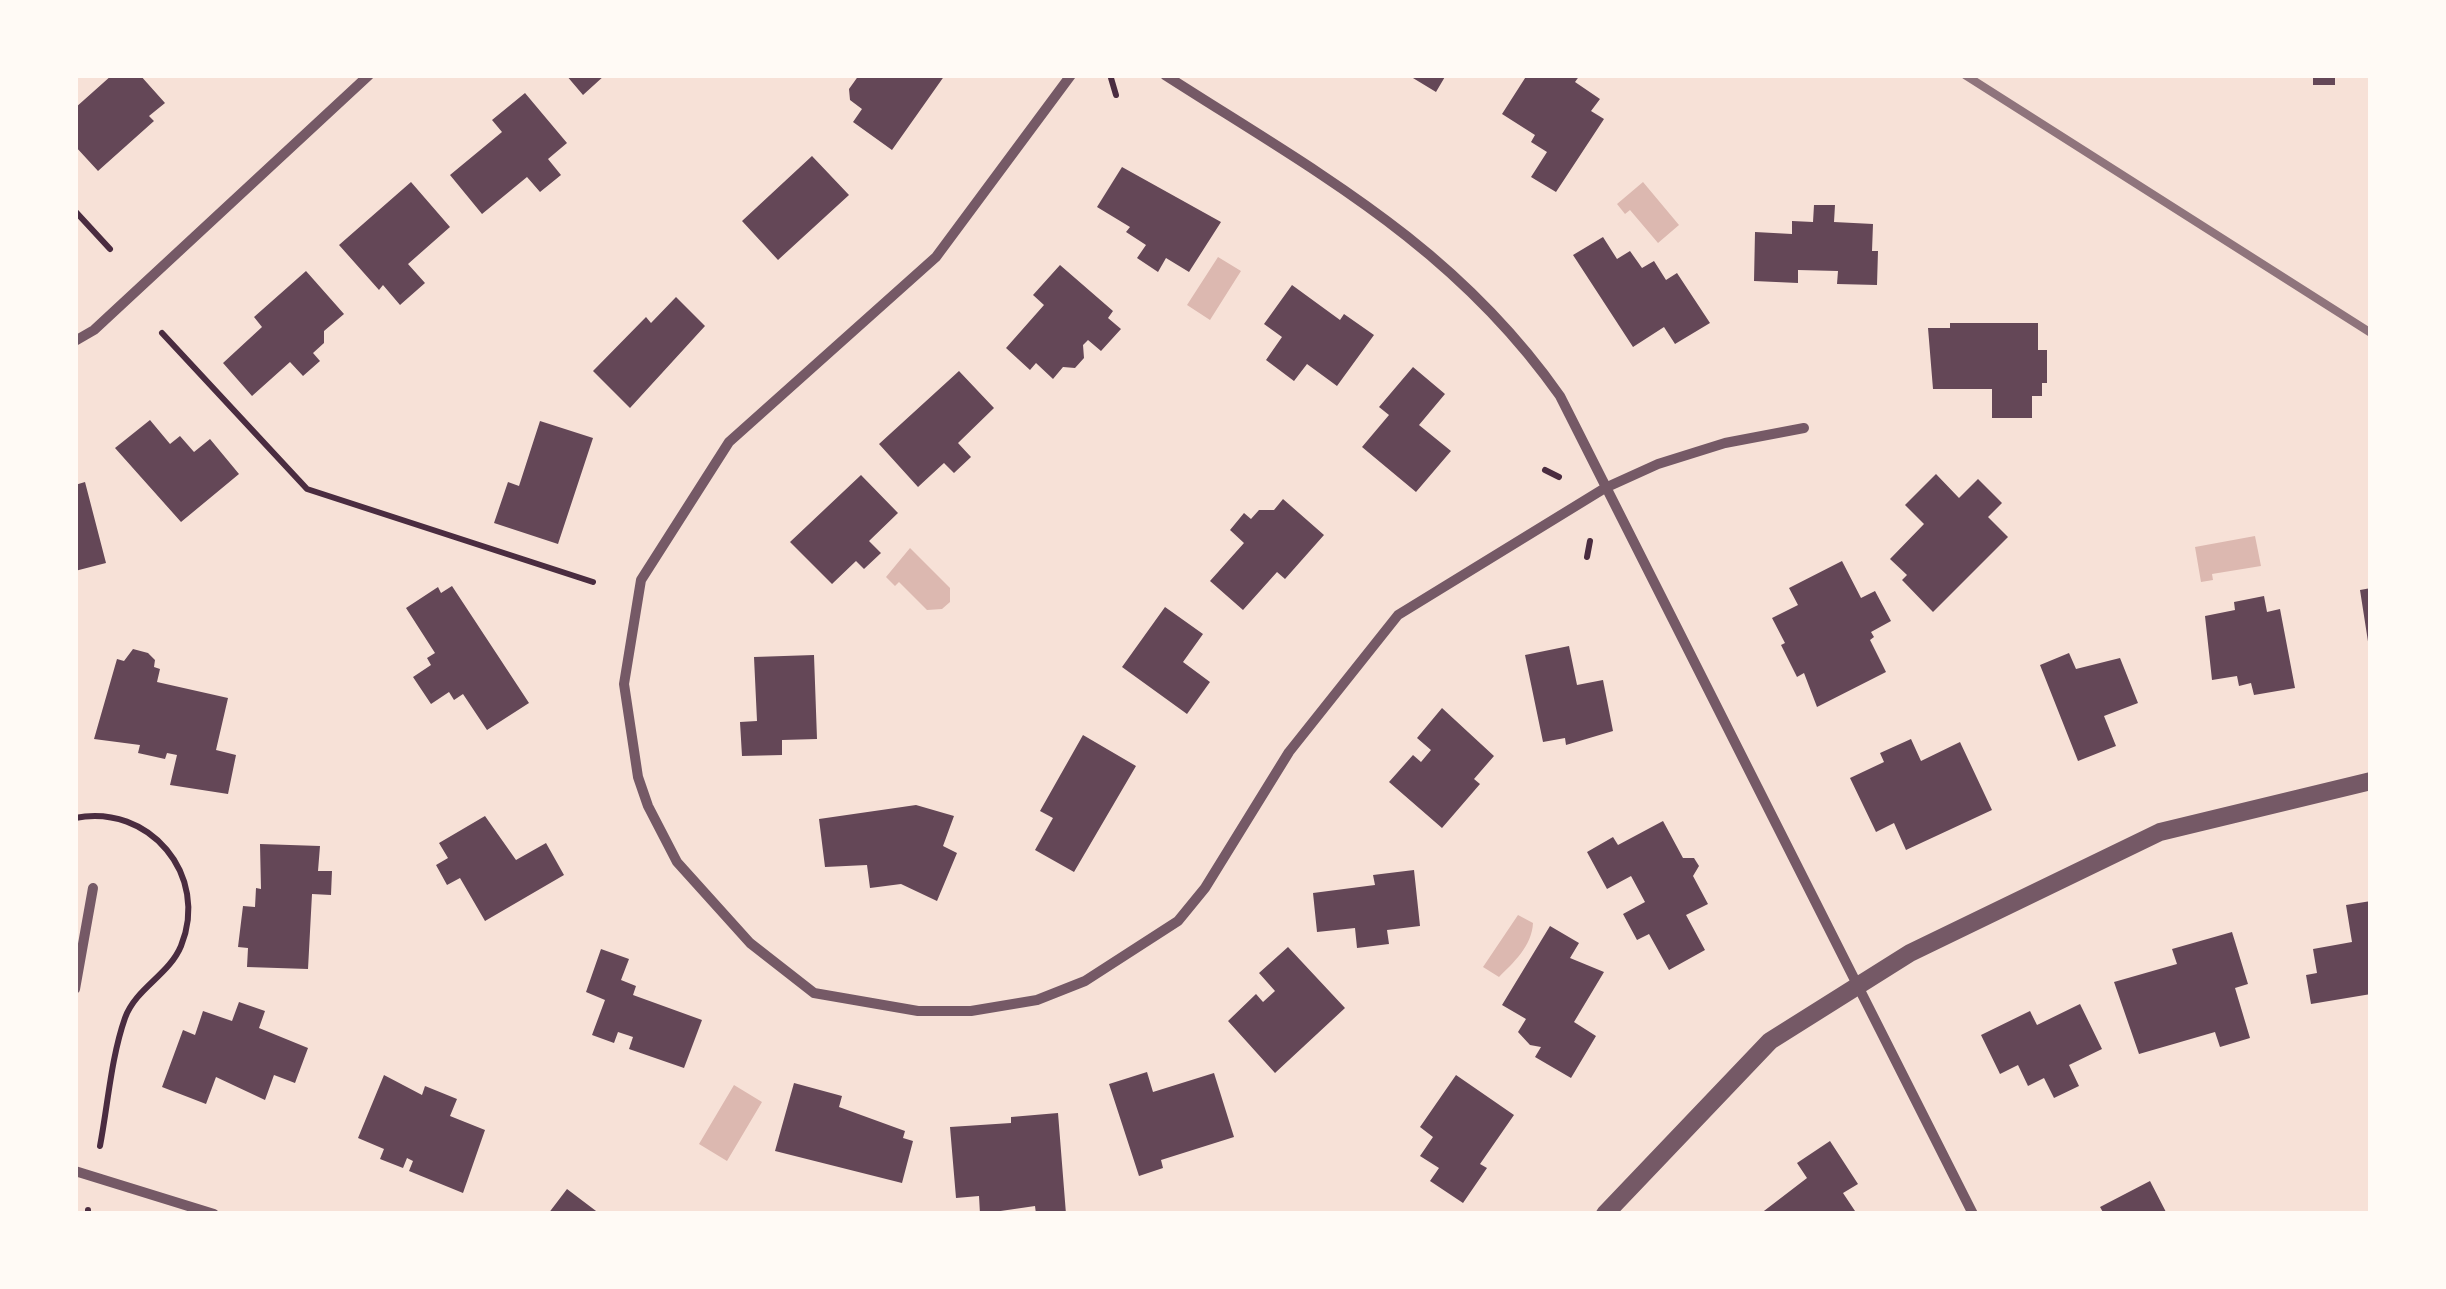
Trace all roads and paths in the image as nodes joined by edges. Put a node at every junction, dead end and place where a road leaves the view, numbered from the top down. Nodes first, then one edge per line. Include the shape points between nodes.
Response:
1 (369, 75) edge
2 (1070, 75) edge
3 (1165, 75) edge
4 (1111, 78) edge
5 (1116, 95) dead end
6 (75, 210) edge
7 (110, 249) dead end
8 (162, 332) dead end
9 (75, 342) edge
10 (1804, 428) dead end
11 (1545, 470) dead end
12 (1559, 477) dead end
13 (1605, 488) junction
14 (1590, 541) dead end
15 (1586, 558) dead end
16 (593, 582) dead end
17 (2371, 781) edge
18 (75, 818) edge
19 (93, 888) dead end
20 (1857, 984) junction
21 (75, 989) edge
22 (100, 1146) dead end
23 (75, 1170) edge
24 (214, 1214) edge
25 (1605, 1214) edge
26 (1973, 1214) edge

1 - 9 street
2 - 13 street via 936,256 729,442 641,580 624,684 648,806 677,862 750,943 814,993 918,1011 971,1011 1037,1000 1085,981 1178,921 1289,752 1398,615
3 - 13 street via 1346,188 1470,288 1522,341 1560,396
4 - 5 path
6 - 7 path
8 - 16 path via 307,488
10 - 13 street via 1725,443
11 - 12 path
13 - 20 street
14 - 15 path
17 - 20 street via 2160,832
18 - 22 path via 118,818 160,840 185,876 189,898 180,948 126,1015
19 - 21 street
20 - 25 street via 1770,1041
20 - 26 street
23 - 24 street

